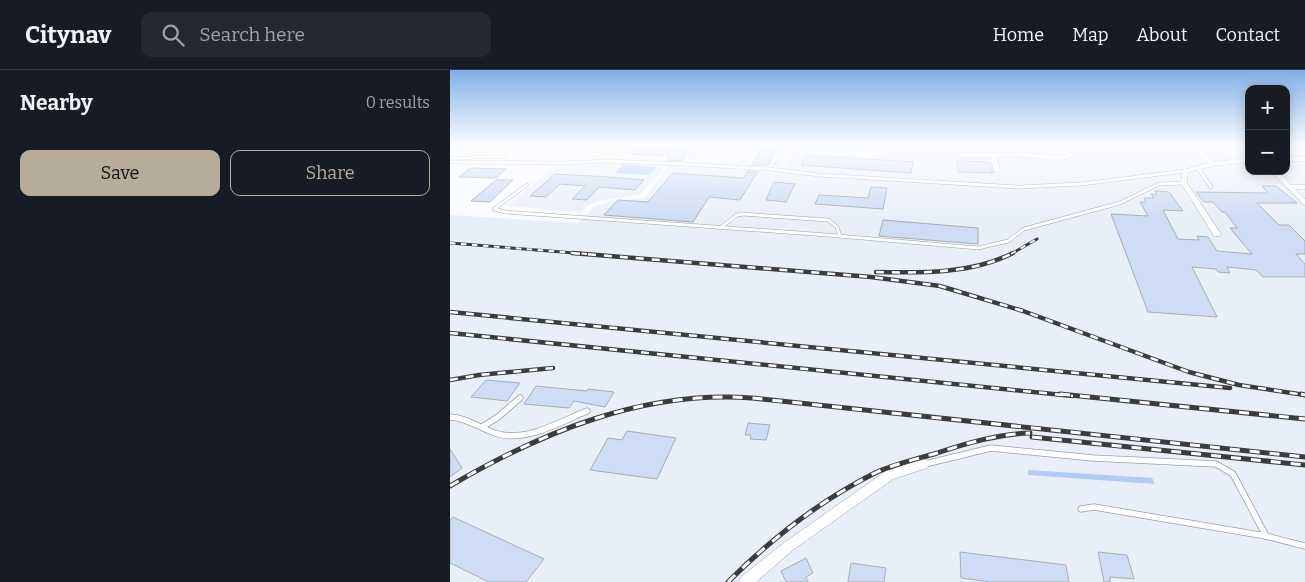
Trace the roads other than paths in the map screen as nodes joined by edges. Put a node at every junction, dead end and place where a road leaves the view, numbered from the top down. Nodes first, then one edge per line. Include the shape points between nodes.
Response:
1 (774, 170) edge
2 (1190, 170) edge
3 (1199, 170) edge
4 (1185, 171) junction
5 (1278, 175) edge
6 (1184, 183) junction
7 (527, 185) dead end
8 (1212, 187) dead end
9 (1289, 187) junction
10 (1305, 187) edge
11 (1305, 203) edge
12 (720, 228) junction
13 (1217, 234) dead end
14 (840, 236) junction
15 (520, 398) dead end
16 (587, 411) dead end
17 (450, 417) edge
18 (482, 427) junction
19 (924, 464) joint
20 (1081, 509) dead end
21 (1266, 536) junction
22 (1304, 547) edge
23 (746, 582) edge

1 - 4 lane via 1025,187 1115,181
2 - 4 street
3 - 8 lane
4 - 6 street
5 - 9 street
6 - 13 street
6 - 14 lane via 1151,186 1120,203 1024,229 998,245 953,247
7 - 12 lane via 494,209
9 - 10 street
9 - 11 street
12 - 14 lane
12 - 14 lane via 736,215 753,214 828,220 837,227
15 - 18 lane
16 - 18 lane via 520,436 500,435
17 - 18 lane
19 - 21 lane via 991,448 1093,458 1216,464 1233,474
19 - 23 street via 890,475 789,546
20 - 21 lane via 1094,507
21 - 22 lane

